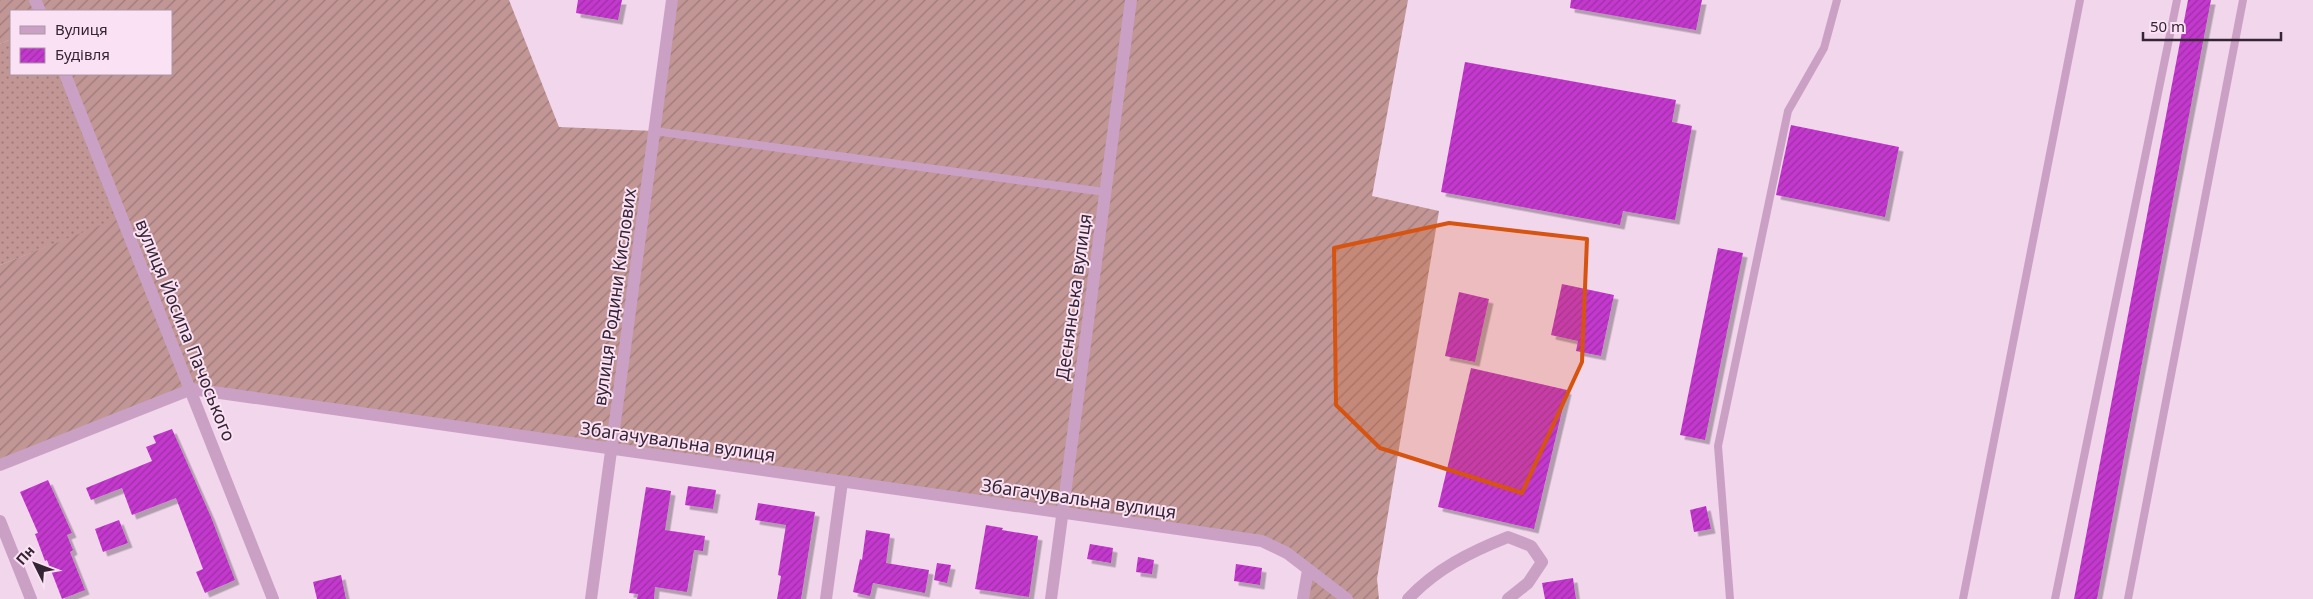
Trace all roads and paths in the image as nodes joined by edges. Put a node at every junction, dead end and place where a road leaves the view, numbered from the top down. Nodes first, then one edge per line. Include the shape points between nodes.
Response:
1 (672, 0) edge
2 (1131, 0) edge
3 (1837, 0) edge
4 (2080, 0) edge
5 (2177, 0) edge
6 (2243, 0) edge
7 (65, 75) edge
8 (654, 131) junction
9 (1105, 192) junction
10 (192, 389) junction
11 (611, 449) junction
12 (0, 465) edge
13 (842, 482) junction
14 (1062, 514) junction
15 (0, 521) edge
16 (1308, 570) junction
17 (31, 599) edge
18 (274, 599) edge
19 (591, 599) edge
20 (826, 599) edge
21 (1050, 599) edge
22 (1303, 599) edge
23 (1347, 599) edge
24 (1408, 599) edge
25 (1508, 599) edge
26 (1730, 599) edge
27 (1963, 599) edge
28 (2055, 599) edge
29 (2128, 599) edge

1 - 8 street, вулиця Родини Кислових
2 - 9 street, Деснянська вулиця
3 - 26 lane via 1824,48 1788,111 1718,446
4 - 27 lane
5 - 28 lane
6 - 29 lane
7 - 10 street, вулиця Йосипа Пачоського
8 - 9 lane
8 - 11 street, вулиця Родини Кислових
9 - 14 street, Деснянська вулиця
10 - 11 street, Збагачувальна вулиця
10 - 12 street, Збагачувальна вулиця
10 - 18 street, вулиця Йосипа Пачоського
11 - 13 street, Збагачувальна вулиця
11 - 19 street, вулиця Родини Кислових
13 - 14 street, Збагачувальна вулиця
13 - 20 street
14 - 16 street, Збагачувальна вулиця via 1262,541
14 - 21 street, Деснянська вулиця
15 - 17 street
16 - 22 street
16 - 23 street, Збагачувальна вулиця
24 - 25 street via 1455,561 1508,537 1531,546 1542,562 1528,583

